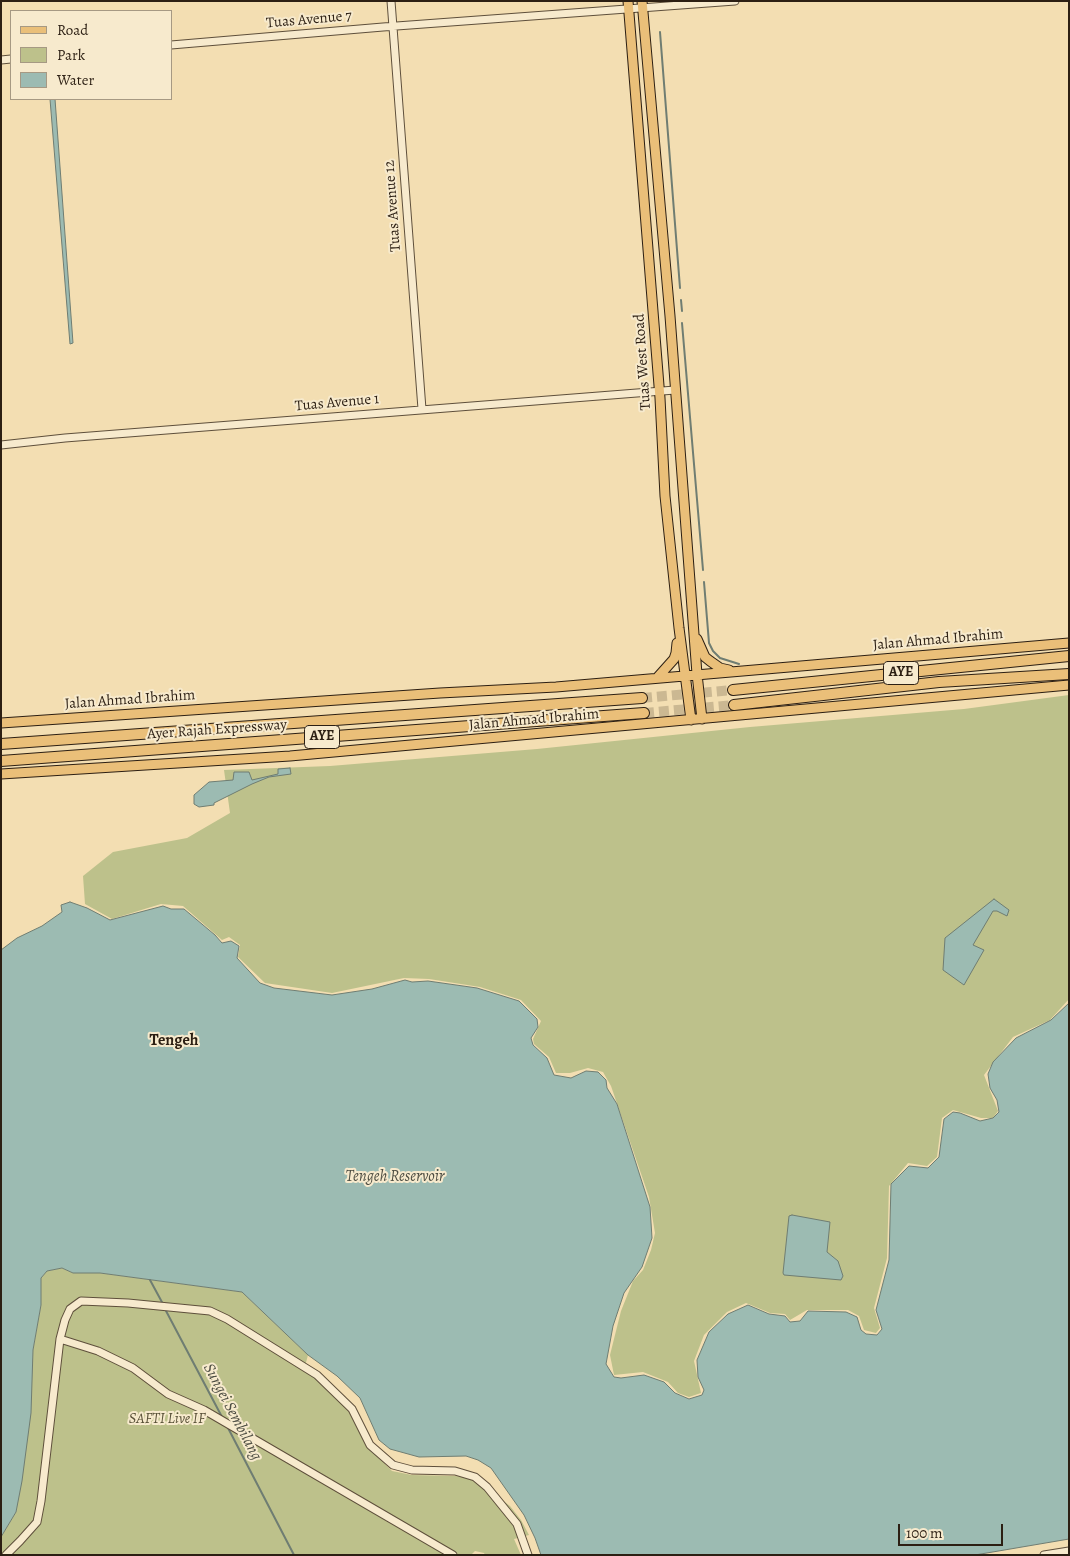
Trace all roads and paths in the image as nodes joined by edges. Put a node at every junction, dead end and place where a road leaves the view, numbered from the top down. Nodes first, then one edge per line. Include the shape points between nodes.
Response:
1 (391, 1) edge
2 (735, 1) edge
3 (642, 5) edge
4 (628, 6) edge
5 (393, 26) junction
6 (172, 45) edge
7 (675, 390) junction
8 (659, 392) junction
9 (422, 409) junction
10 (1, 445) edge
11 (693, 626) junction
12 (679, 628) junction
13 (1069, 643) edge
14 (1069, 656) edge
15 (736, 671) junction
16 (697, 674) junction
17 (1069, 674) edge
18 (686, 676) junction
19 (657, 678) junction
20 (1069, 685) edge
21 (733, 690) tunnel mouth
22 (642, 698) tunnel mouth
23 (734, 705) tunnel mouth
24 (644, 714) tunnel mouth
25 (702, 719) junction
26 (691, 720) junction
27 (1, 723) edge
28 (1, 744) edge
29 (1, 761) edge
30 (1, 774) edge
31 (60, 1340) junction
32 (1069, 1551) edge
33 (6, 1555) edge
34 (453, 1555) edge
35 (528, 1555) edge
36 (1044, 1555) edge

1 - 5 street, Tuas Avenue 12
2 - 3 street, Tuas Avenue 7
3 - 4 street, Tuas Avenue 7
3 - 7 main road, Tuas West Road
4 - 5 street, Tuas Avenue 7
4 - 8 main road, Tuas West Road
5 - 6 street, Tuas Avenue 7
5 - 9 street, Tuas Avenue 12
7 - 8 street, Tuas Avenue 1
7 - 11 main road, Tuas West Road
8 - 9 street, Tuas Avenue 1
8 - 12 main road, Tuas West Road via 665,496
9 - 10 street, Tuas Avenue 1
11 - 15 main road via 710,661 720,668
11 - 16 main road, Tuas West Road
12 - 18 main road, Tuas West Road
12 - 19 main road via 674,659
13 - 15 main road, Jalan Ahmad Ibrahim
14 - 21 highway, AYE
15 - 16 main road, Jalan Ahmad Ibrahim
16 - 18 main road, Jalan Ahmad Ibrahim
16 - 25 main road, Tuas West Road
17 - 23 highway, AYE via 939,682
18 - 19 main road, Jalan Ahmad Ibrahim
18 - 26 main road, Tuas West Road
19 - 27 main road, Jalan Ahmad Ibrahim
20 - 25 main road, Jalan Ahmad Ibrahim
22 - 28 highway, Ayer Rajah Expressway / AYE
24 - 29 highway, Ayer Rajah Expressway / AYE
25 - 26 main road, Jalan Ahmad Ibrahim
26 - 30 main road, Jalan Ahmad Ibrahim via 290,756
31 - 33 street via 37,1522
31 - 34 street via 98,1351 133,1368 168,1394 204,1410
31 - 35 street via 70,1309 81,1301 210,1311 317,1375 352,1409 370,1445 393,1465 475,1477 517,1524
32 - 36 street

